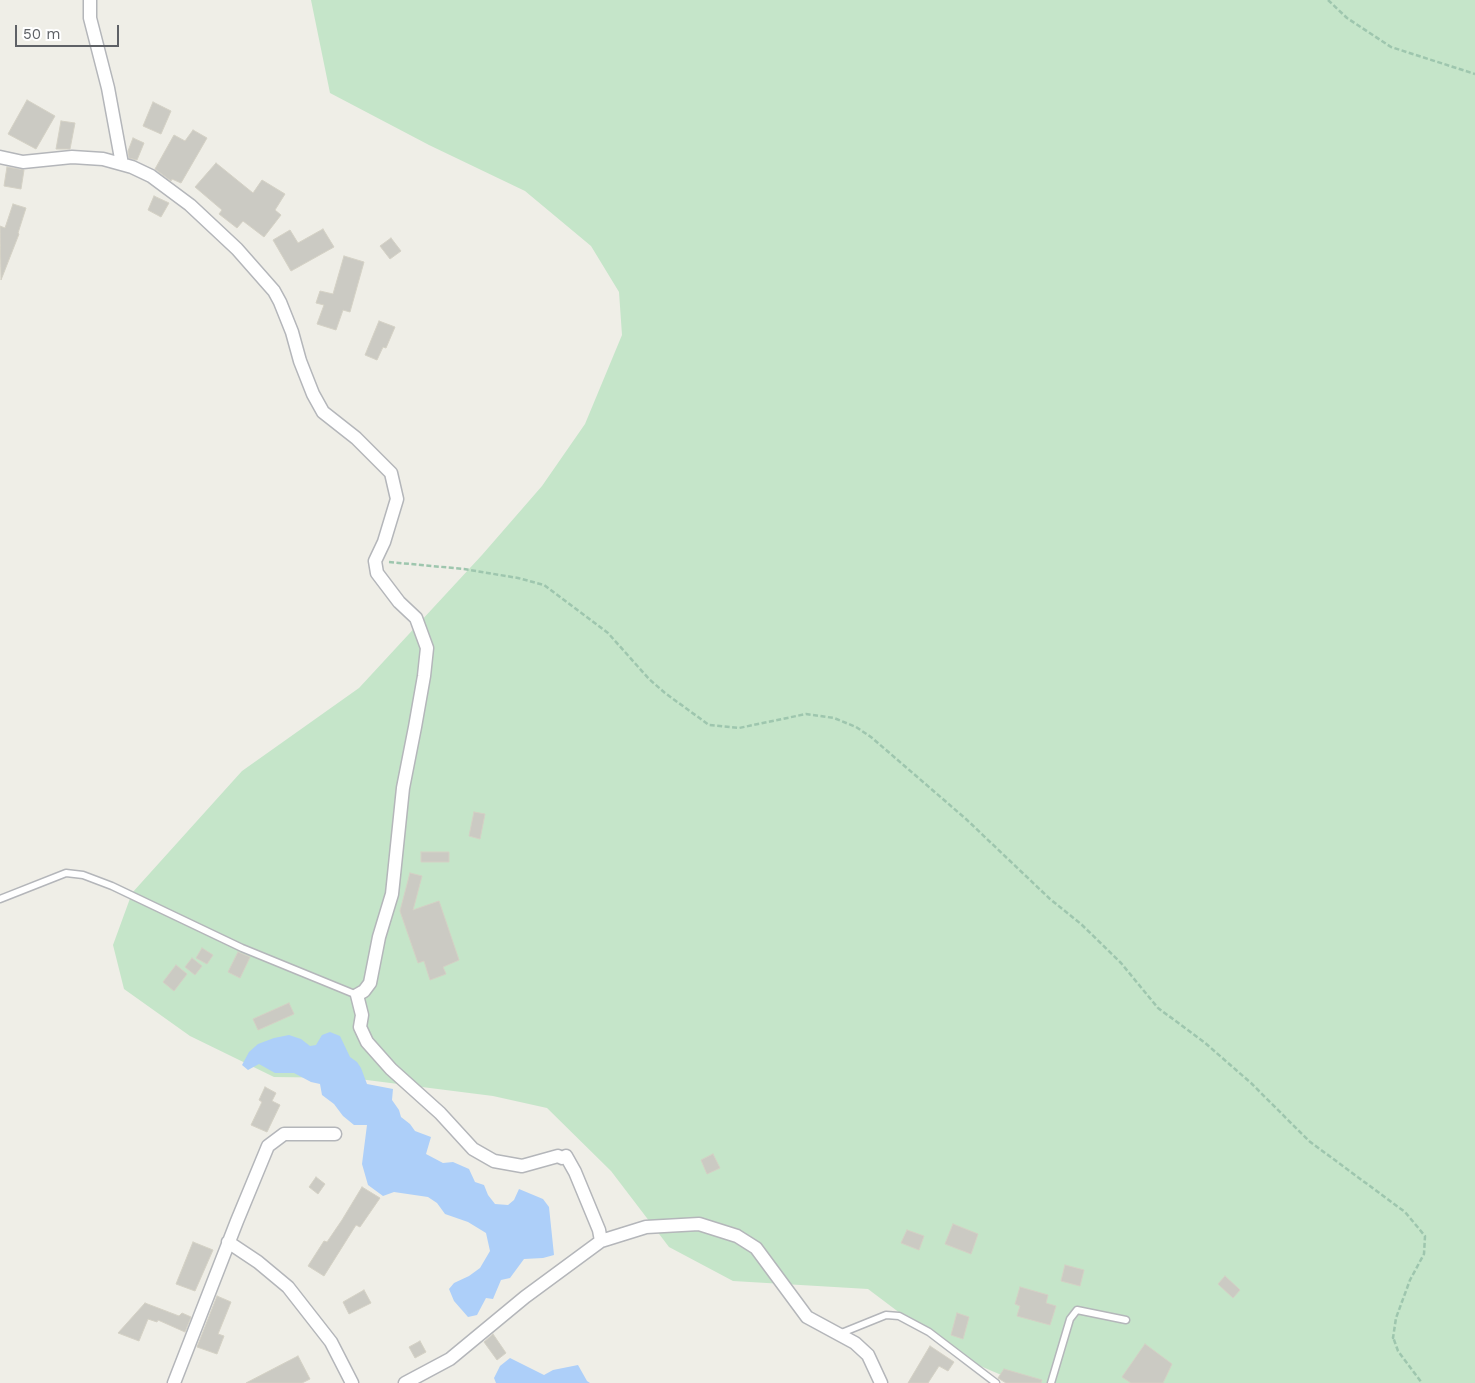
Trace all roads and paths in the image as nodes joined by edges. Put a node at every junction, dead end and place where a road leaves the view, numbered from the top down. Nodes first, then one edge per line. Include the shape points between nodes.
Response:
1 (90, 0) edge
2 (1328, 0) edge
3 (1475, 74) edge
4 (0, 157) edge
5 (122, 164) junction
6 (376, 561) junction
7 (0, 899) edge
8 (358, 995) junction
9 (335, 1134) dead end
10 (228, 1242) junction
11 (601, 1242) junction
12 (1126, 1320) dead end
13 (838, 1334) junction
14 (174, 1383) edge
15 (352, 1383) edge
16 (405, 1383) edge
17 (881, 1383) edge
18 (996, 1383) edge
19 (1051, 1383) edge
20 (1422, 1383) edge

1 - 5 street via 90,18 108,88
2 - 3 path via 1347,18 1391,48
4 - 5 street via 23,162 72,157
5 - 6 street via 151,176 190,205 274,291 313,394 323,412 356,438 391,473 397,499
6 - 8 street via 377,573 416,618 427,648 416,727 403,788 392,894 378,937 370,983
6 - 20 path via 464,569 544,585 608,632 664,692 709,725 739,728 806,714 834,718 871,737 1081,924 1121,963 1158,1008 1231,1065 1309,1140 1406,1212 1425,1236 1424,1254 1410,1280 1396,1318 1393,1338 1398,1351
7 - 8 lane via 66,873 83,875 242,948
8 - 11 street via 362,1015 360,1027 367,1042 473,1149 494,1161 522,1166 566,1156 599,1230
9 - 10 street via 284,1134 268,1146
10 - 14 street
10 - 15 street via 288,1286 331,1342
11 - 13 street via 646,1227 699,1224 737,1236 756,1248 807,1317
11 - 16 street via 525,1297 450,1359
12 - 19 lane via 1077,1310 1070,1319
13 - 17 street via 868,1355
13 - 18 lane via 886,1315 899,1316 929,1332

